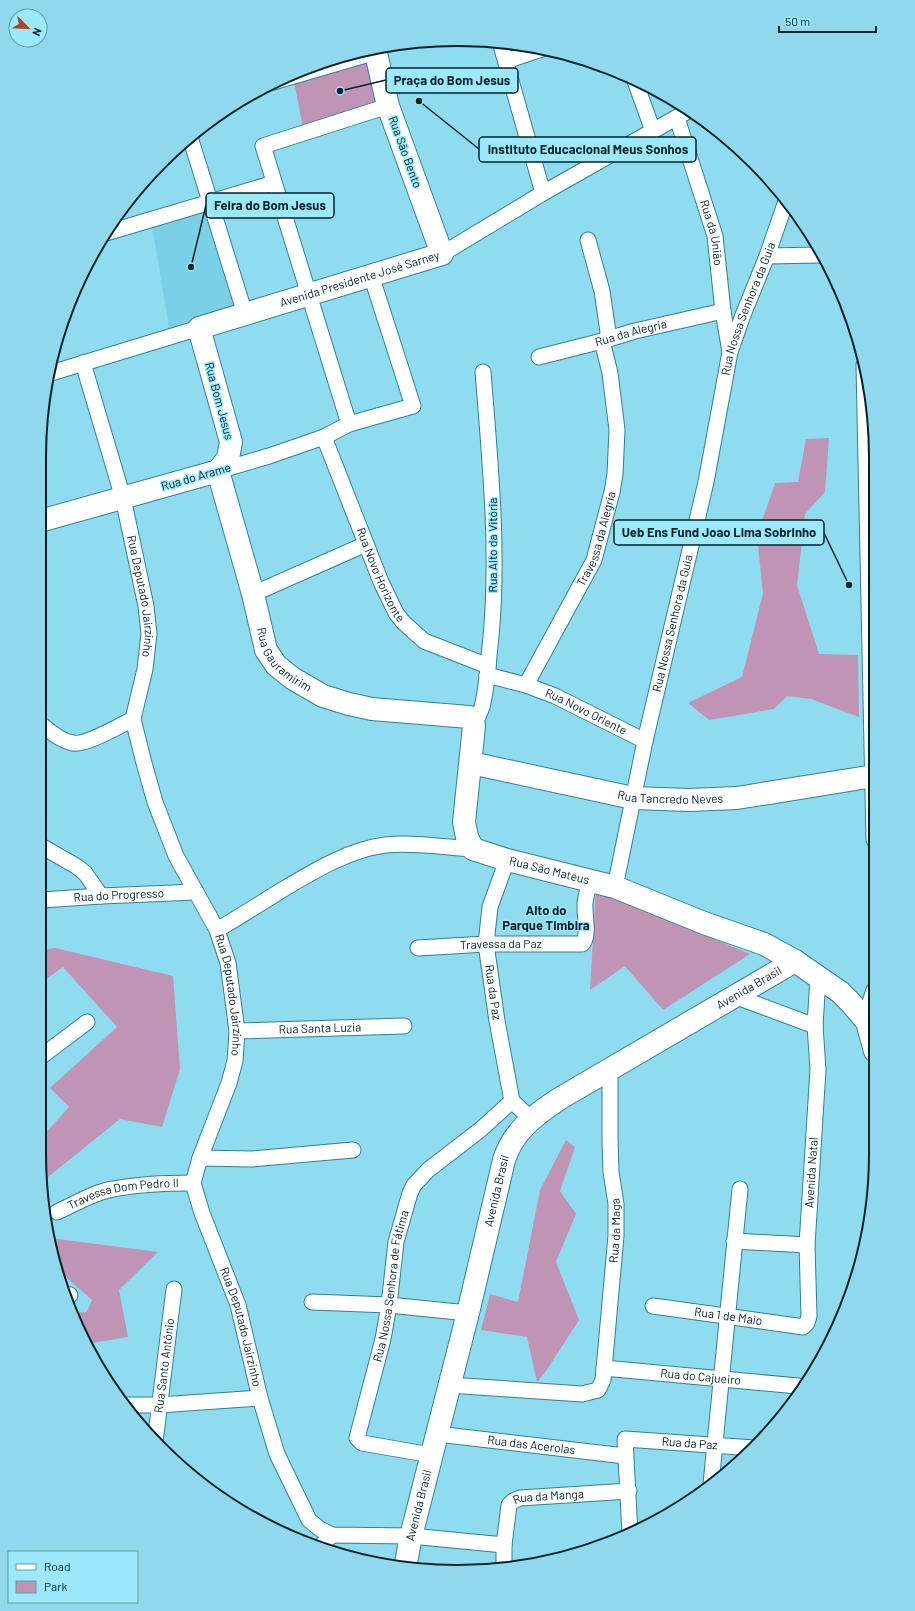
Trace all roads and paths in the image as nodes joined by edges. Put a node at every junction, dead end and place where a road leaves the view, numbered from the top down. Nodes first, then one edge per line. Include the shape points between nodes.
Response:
1 (502, 49) edge
2 (532, 53) edge
3 (377, 54) edge
4 (506, 61) junction
5 (637, 87) edge
6 (388, 106) junction
7 (682, 114) edge
8 (653, 132) junction
9 (192, 143) edge
10 (274, 183) junction
11 (543, 194) junction
12 (211, 202) junction
13 (784, 207) edge
14 (114, 231) edge
15 (588, 240) dead end
16 (442, 254) junction
17 (816, 255) edge
18 (767, 256) junction
19 (371, 275) junction
20 (309, 294) junction
21 (723, 311) junction
22 (246, 314) junction
23 (198, 328) junction
24 (605, 340) junction
25 (730, 352) junction
26 (539, 357) dead end
27 (84, 363) junction
28 (55, 372) edge
29 (483, 372) dead end
30 (349, 424) junction
31 (324, 436) junction
32 (218, 471) junction
33 (122, 498) junction
34 (46, 519) edge
35 (366, 544) junction
36 (253, 594) junction
37 (487, 671) junction
38 (526, 685) junction
39 (133, 719) junction
40 (473, 720) junction
41 (46, 729) edge
42 (645, 741) junction
43 (471, 763) junction
44 (869, 777) edge
45 (633, 798) junction
46 (46, 849) edge
47 (473, 849) junction
48 (507, 860) junction
49 (590, 881) junction
50 (615, 887) junction
51 (196, 892) junction
52 (101, 896) junction
53 (46, 900) edge
54 (217, 930) junction
55 (486, 944) junction
56 (418, 948) dead end
57 (795, 961) junction
58 (818, 977) junction
59 (734, 996) junction
60 (869, 1009) edge
61 (87, 1022) dead end
62 (867, 1022) junction
63 (404, 1026) dead end
64 (815, 1026) junction
65 (869, 1029) edge
66 (237, 1031) junction
67 (46, 1053) edge
68 (610, 1070) junction
69 (512, 1101) junction
70 (531, 1119) junction
71 (353, 1150) dead end
72 (200, 1158) junction
73 (192, 1184) junction
74 (740, 1189) dead end
75 (57, 1212) dead end
76 (734, 1241) junction
77 (808, 1245) junction
78 (174, 1289) dead end
79 (312, 1302) dead end
80 (388, 1305) junction
81 (653, 1306) dead end
82 (468, 1313) junction
83 (726, 1317) junction
84 (803, 1327) joint
85 (604, 1368) junction
86 (721, 1379) junction
87 (449, 1385) junction
88 (798, 1386) dead end
89 (260, 1398) junction
90 (132, 1405) edge
91 (159, 1405) junction
92 (157, 1434) edge
93 (437, 1434) junction
94 (714, 1446) junction
95 (744, 1448) edge
96 (431, 1455) junction
97 (625, 1456) junction
98 (712, 1477) edge
99 (629, 1491) junction
100 (630, 1527) edge
101 (332, 1535) junction
102 (411, 1536) junction
103 (324, 1543) edge
104 (504, 1545) junction
105 (406, 1561) edge
106 (504, 1562) edge

1 - 4 street
2 - 4 street
3 - 6 street, Rua São Bento
4 - 11 street
5 - 8 street
6 - 10 street via 263,146
6 - 16 street, Rua São Bento
7 - 8 street, Avenida Presidente José Sarney
7 - 21 street, Rua da União via 715,236
8 - 11 street, Avenida Presidente José Sarney
9 - 12 street
10 - 12 street
10 - 20 street
11 - 16 street, Avenida Presidente José Sarney
12 - 14 street
12 - 22 street
13 - 18 street, Rua Nossa Senhora da Guia
15 - 24 street, Travessa da Alegria via 602,291
16 - 19 street, Avenida Presidente José Sarney
17 - 18 street
18 - 25 street, Rua Nossa Senhora da Guia
19 - 20 street, Avenida Presidente José Sarney
19 - 30 street via 413,406
20 - 22 street, Avenida Presidente José Sarney
20 - 30 street
21 - 24 street, Rua da Alegria
21 - 25 street, Rua da União
22 - 23 street, Avenida Presidente José Sarney
23 - 27 street, Avenida Presidente José Sarney
23 - 32 street, Rua Bom Jesus via 231,442 228,458
24 - 26 street, Rua da Alegria
24 - 38 street, Travessa da Alegria via 617,430 616,468 612,492 594,560
25 - 42 street, Rua Nossa Senhora da Guia via 706,482
27 - 28 street, Avenida Presidente José Sarney
27 - 33 street, Rua Deputado Jairzinho
29 - 37 street, Rua Alto da Vitória via 495,544 493,616
30 - 31 street, Rua do Arame
31 - 32 street, Rua do Arame
31 - 35 street, Rua Novo Horizonte
32 - 33 street, Rua do Arame
32 - 36 street, Rua Gauramirim
33 - 34 street, Rua do Arame
33 - 39 street, Rua Deputado Jairzinho via 146,606 148,634 145,669
35 - 36 street
35 - 37 street, Rua Novo Horizonte via 381,582 403,622 424,641
36 - 40 street, Rua Gauramirim via 266,650 276,665 292,678 323,696 372,709
37 - 38 street
37 - 40 street, Rua Alto da Vitória via 482,706
38 - 42 street, Rua Novo Oriente via 555,696
39 - 41 street via 78,744 52,734
39 - 51 street, Rua Deputado Jairzinho via 155,802 176,856
40 - 43 street, Rua Alto da Vitória
42 - 45 street, Rua Nossa Senhora da Guia
43 - 45 street, Rua Tancredo Neves
43 - 47 street, Rua Alto da Vitória via 464,822
44 - 45 street, Rua Tancredo Neves via 737,798
45 - 50 street, Rua Nossa Senhora da Guia
46 - 52 street via 85,873
47 - 48 street, Rua São Mateus
47 - 54 street, Rua São Mateus via 416,844 384,846 355,854 313,872
48 - 49 street, Rua São Mateus
48 - 55 street, Rua da Paz via 490,907
49 - 50 street, Rua São Mateus
49 - 55 street, Travessa da Paz via 585,903 584,942
50 - 57 street, Rua São Mateus via 764,944
51 - 52 street, Rua do Progresso
51 - 54 street, Rua Deputado Jairzinho
52 - 53 street, Rua do Progresso
54 - 66 street, Rua Deputado Jairzinho via 228,963
55 - 56 street, Travessa da Paz
55 - 69 street, Rua da Paz
57 - 58 street, Rua São Mateus
57 - 59 street, Avenida Brasil
58 - 62 street, Rua São Mateus via 840,992
58 - 64 street, Avenida Natal
59 - 64 street
59 - 68 street, Avenida Brasil
60 - 62 street
61 - 67 street
62 - 65 street
63 - 66 street, Rua Santa Luzia
64 - 77 street, Avenida Natal via 818,1069
66 - 72 street, Rua Deputado Jairzinho via 235,1062 229,1083
68 - 70 street, Avenida Brasil via 559,1099
68 - 85 street, Rua da Maga via 610,1139 616,1236
69 - 70 street
69 - 80 street, Rua Nossa Senhora de Fátima via 480,1130 428,1170 414,1185 396,1242
70 - 82 street, Avenida Brasil via 506,1152
71 - 72 street via 252,1159
72 - 73 street, Rua Deputado Jairzinho
73 - 75 street, Travessa Dom Pedro II via 130,1185 97,1194
73 - 89 street, Rua Deputado Jairzinho via 238,1305
74 - 76 street
76 - 77 street
76 - 83 street
77 - 84 street, Avenida Natal via 809,1316
78 - 91 street, Rua Santo Antônio
79 - 80 street
80 - 82 street
80 - 96 street, Rua Nossa Senhora de Fátima via 383,1339 357,1438 362,1443
81 - 83 street, Rua 1 de Maio
82 - 87 street, Avenida Brasil
83 - 84 street, Rua 1 de Maio
83 - 86 street
85 - 86 street, Rua do Cajueiro
85 - 87 street, Rua da Maga via 603,1380 598,1390 582,1394
86 - 88 street, Rua do Cajueiro
86 - 94 street
87 - 93 street, Avenida Brasil
89 - 91 street
89 - 101 street, Rua Deputado Jairzinho via 277,1454 309,1520
90 - 91 street
91 - 92 street, Rua Santo Antônio
93 - 96 street, Avenida Brasil
93 - 97 street, Rua das Acerolas
94 - 95 street, Rua da Paz
94 - 97 street, Rua da Paz via 625,1439
94 - 98 street
96 - 102 street, Avenida Brasil
97 - 99 street
99 - 100 street
99 - 104 street, Rua da Manga via 513,1500 509,1505
101 - 102 street
101 - 103 street
102 - 104 street
102 - 105 street, Avenida Brasil
104 - 106 street

